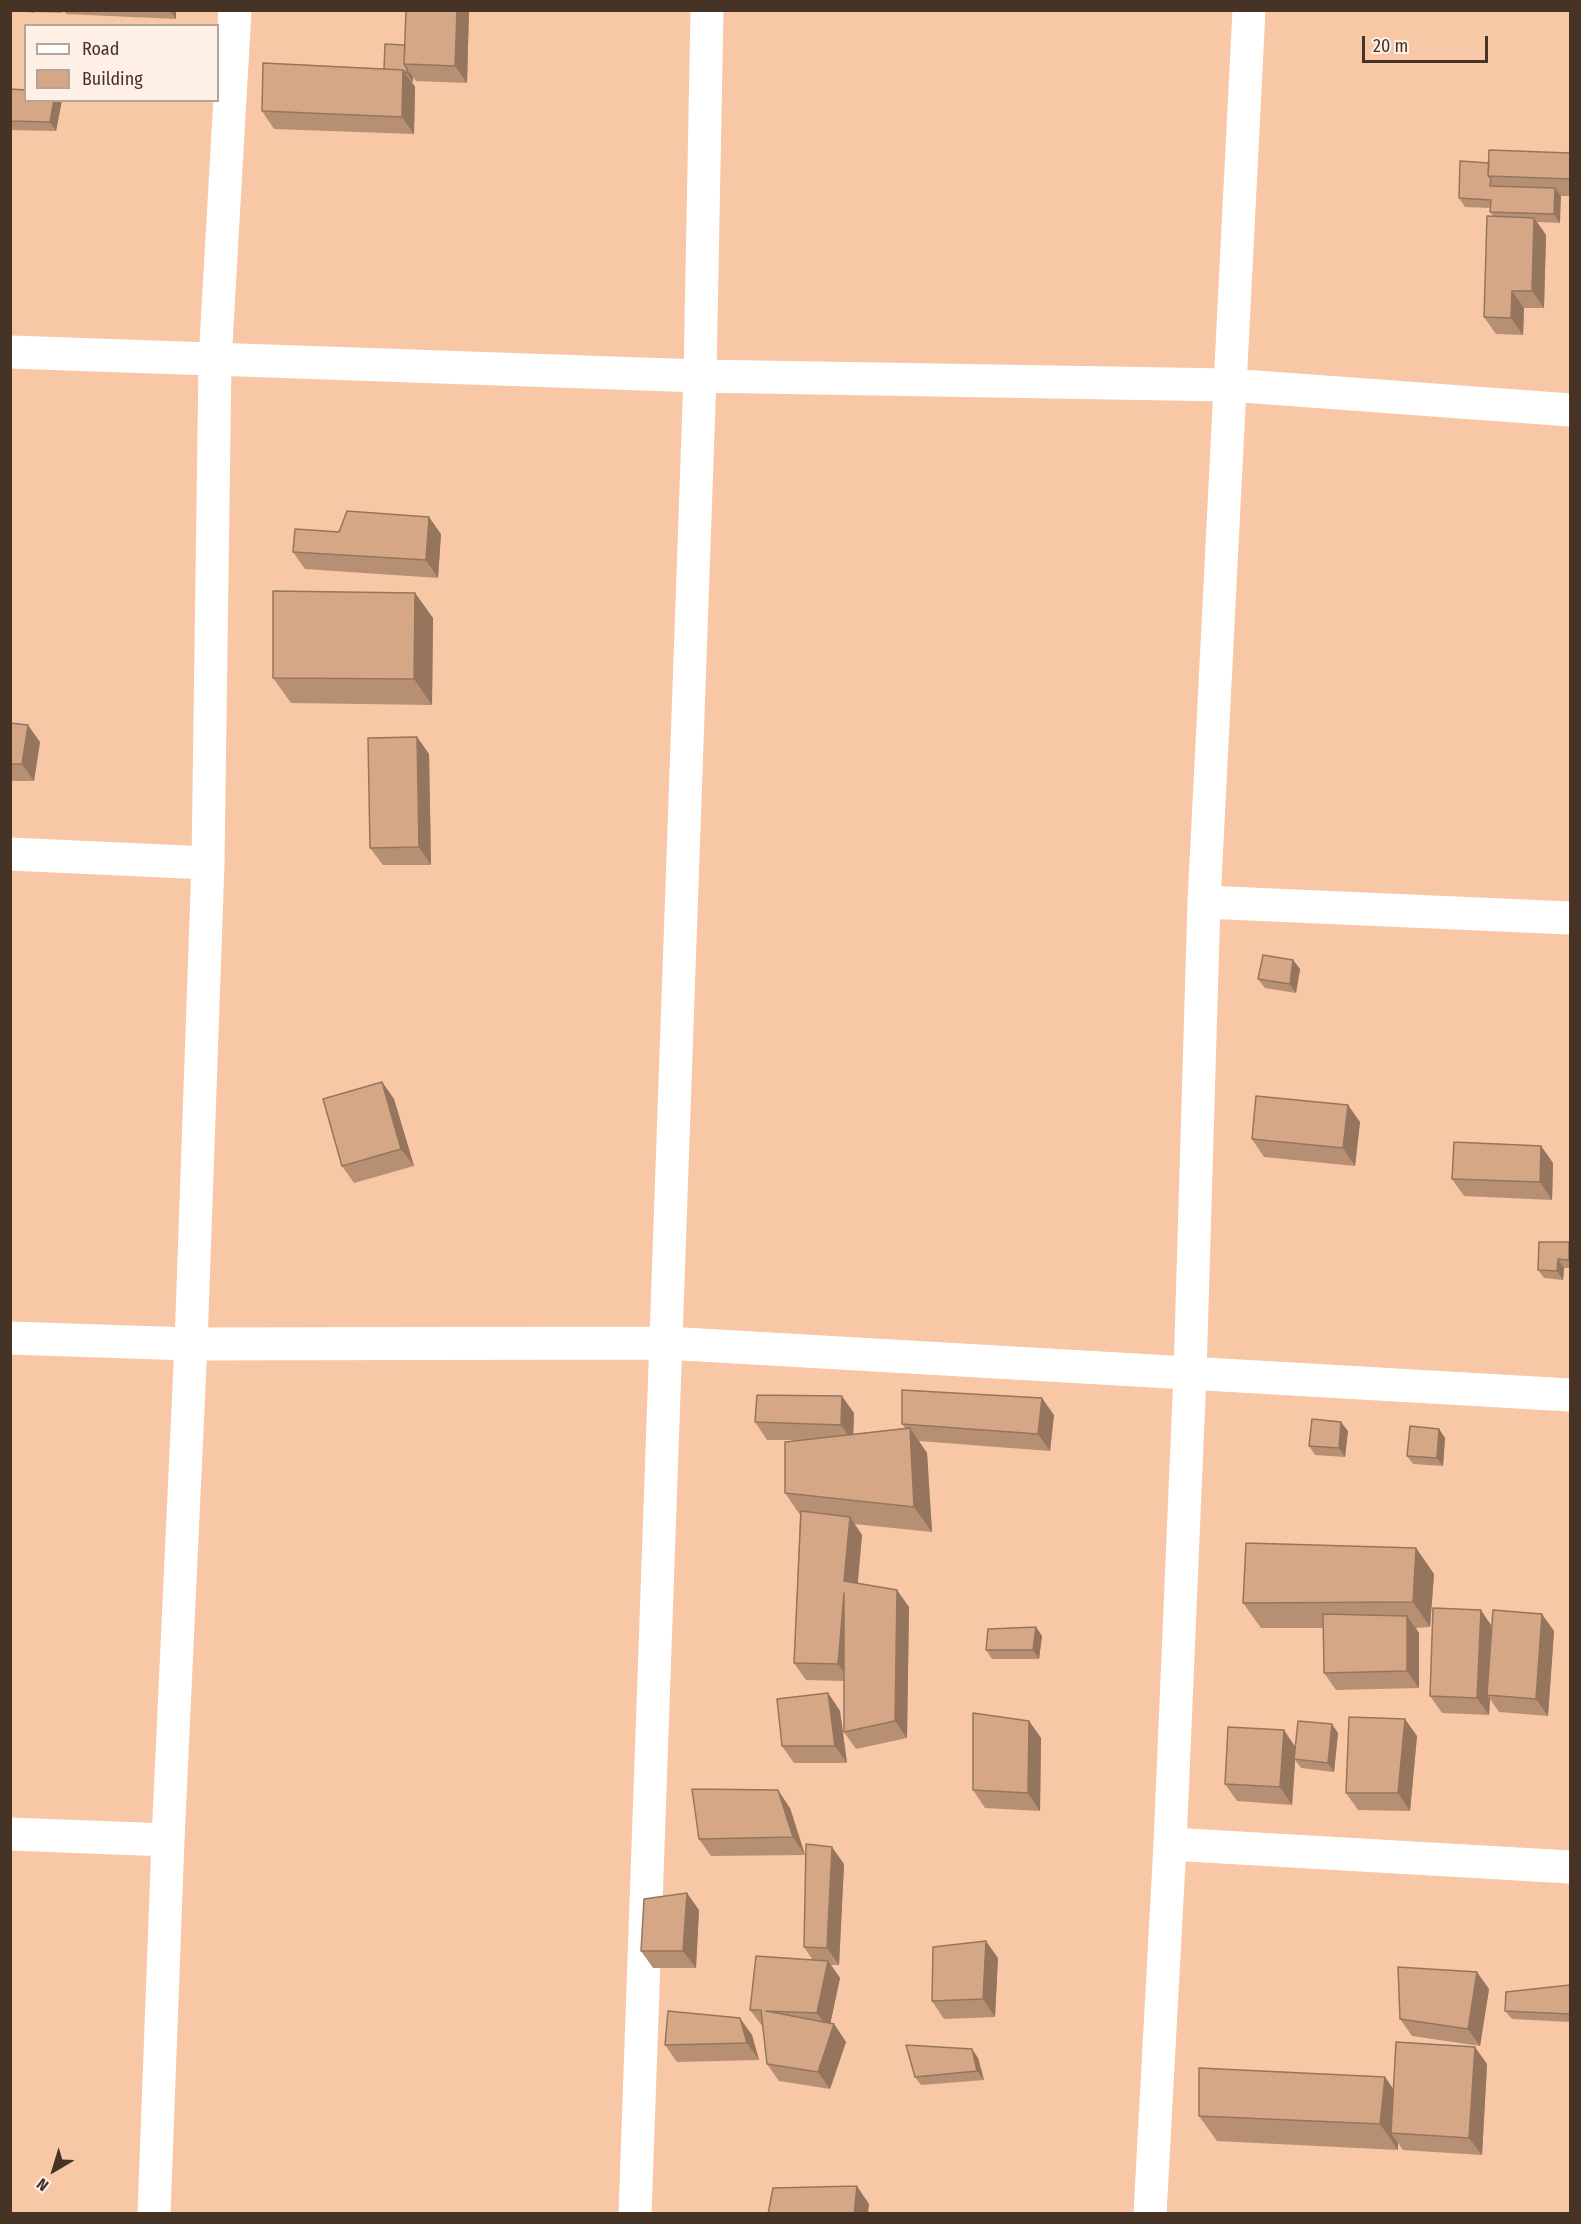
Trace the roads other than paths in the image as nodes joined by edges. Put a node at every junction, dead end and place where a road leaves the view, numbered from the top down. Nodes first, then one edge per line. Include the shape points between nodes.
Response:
1 (235, 10) edge
2 (707, 10) edge
3 (1249, 10) edge
4 (10, 352) edge
5 (215, 361) junction
6 (700, 376) junction
7 (1229, 385) junction
8 (1570, 410) edge
9 (10, 854) edge
10 (208, 863) junction
11 (1204, 902) junction
12 (1570, 918) edge
13 (10, 1338) edge
14 (666, 1343) junction
15 (191, 1344) junction
16 (1190, 1374) junction
17 (1570, 1395) edge
18 (10, 1834) edge
19 (168, 1840) junction
20 (1170, 1844) junction
21 (1570, 1867) edge
22 (154, 2214) edge
23 (635, 2214) edge
24 (1150, 2214) edge

1 - 5 street
2 - 6 street
3 - 7 street
4 - 5 street
5 - 6 street
5 - 10 street
6 - 7 street
6 - 14 street
7 - 8 street
7 - 11 street
9 - 10 street
10 - 15 street
11 - 12 street
11 - 16 street
13 - 15 street
14 - 15 street
14 - 16 street
14 - 23 street
15 - 19 street
16 - 17 street
16 - 20 street
18 - 19 street
19 - 22 street
20 - 21 street
20 - 24 street

